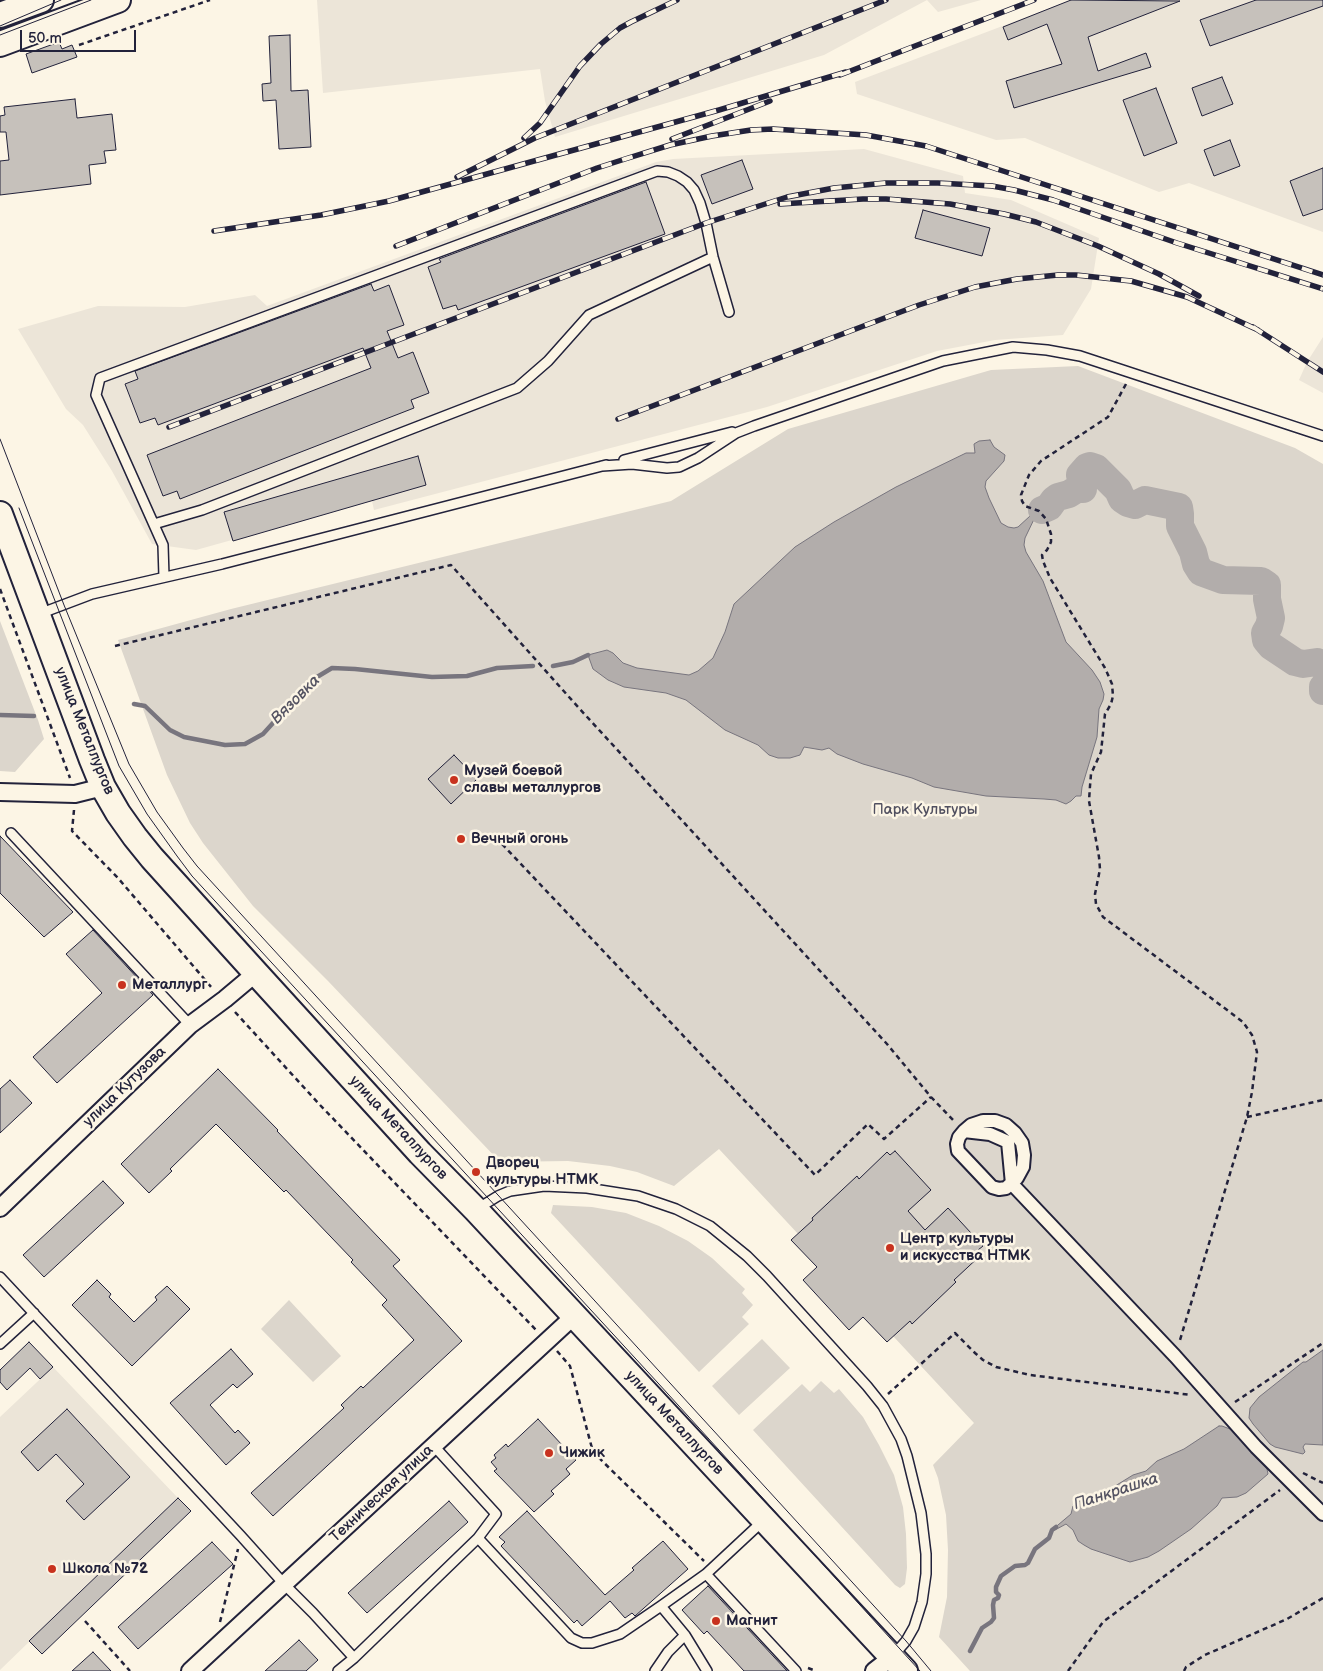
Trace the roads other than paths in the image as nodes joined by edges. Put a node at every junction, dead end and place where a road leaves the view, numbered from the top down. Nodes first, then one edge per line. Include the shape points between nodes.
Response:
1 (41, 0) edge
2 (118, 0) edge
3 (0, 16) edge
4 (0, 44) edge
5 (713, 257) junction
6 (729, 312) dead end
7 (754, 426) junction
8 (1323, 436) edge
9 (602, 466) junction
10 (0, 514) edge
11 (154, 524) junction
12 (164, 577) junction
13 (38, 614) junction
14 (103, 787) junction
15 (0, 792) edge
16 (11, 833) dead end
17 (256, 973) junction
18 (190, 1025) junction
19 (1012, 1184) junction
20 (0, 1208) edge
21 (476, 1210) junction
22 (0, 1277) edge
23 (34, 1313) junction
24 (574, 1316) junction
25 (0, 1344) edge
26 (434, 1446) junction
27 (1323, 1514) edge
28 (764, 1520) junction
29 (478, 1538) junction
30 (709, 1571) junction
31 (285, 1585) junction
32 (661, 1606) junction
33 (685, 1635) junction
34 (354, 1658) junction
35 (899, 1664) edge
36 (799, 1669) edge
37 (190, 1671) edge
38 (338, 1671) edge
39 (655, 1671) edge
40 (707, 1671) edge
41 (874, 1671) edge

1 - 3 main road
2 - 4 main road
5 - 6 lane
5 - 11 lane via 589,315 548,361 517,388 202,510
5 - 11 lane via 706,223 694,190 678,176 657,171 100,378 96,395
7 - 8 lane via 943,361 1012,347 1080,356
7 - 9 lane
7 - 9 lane via 678,467
9 - 12 lane
10 - 13 main road, улица Металлургов
11 - 12 lane via 163,545
12 - 13 lane via 92,594
13 - 14 main road, улица Металлургов
14 - 15 street via 75,794
14 - 17 main road, улица Металлургов via 152,858
16 - 18 lane
17 - 18 street, улица Кутузова
17 - 21 main road, улица Металлургов
18 - 20 street, улица Кутузова
19 - 19 street via 1023,1167 1024,1155 1016,1133 995,1121 971,1125 959,1137 958,1151 992,1187 1006,1188
19 - 27 street via 1290,1483
21 - 24 main road, улица Металлургов
21 - 35 lane via 510,1191 544,1186 605,1190 638,1196 689,1215 710,1226 747,1256 854,1371 879,1402 901,1439 921,1513 926,1554 925,1588
22 - 23 lane
23 - 25 lane
23 - 31 lane
24 - 26 street, Техническая улица
24 - 28 main road, улица Металлургов
26 - 29 lane via 496,1514
26 - 31 street, Техническая улица
28 - 30 lane
28 - 35 main road, улица Металлургов
29 - 32 lane via 572,1638 582,1643 620,1634
29 - 34 lane
30 - 32 lane
30 - 36 lane
31 - 34 lane
31 - 37 street, Техническая улица
32 - 33 lane
33 - 39 lane
33 - 40 lane
34 - 38 lane
35 - 41 street

